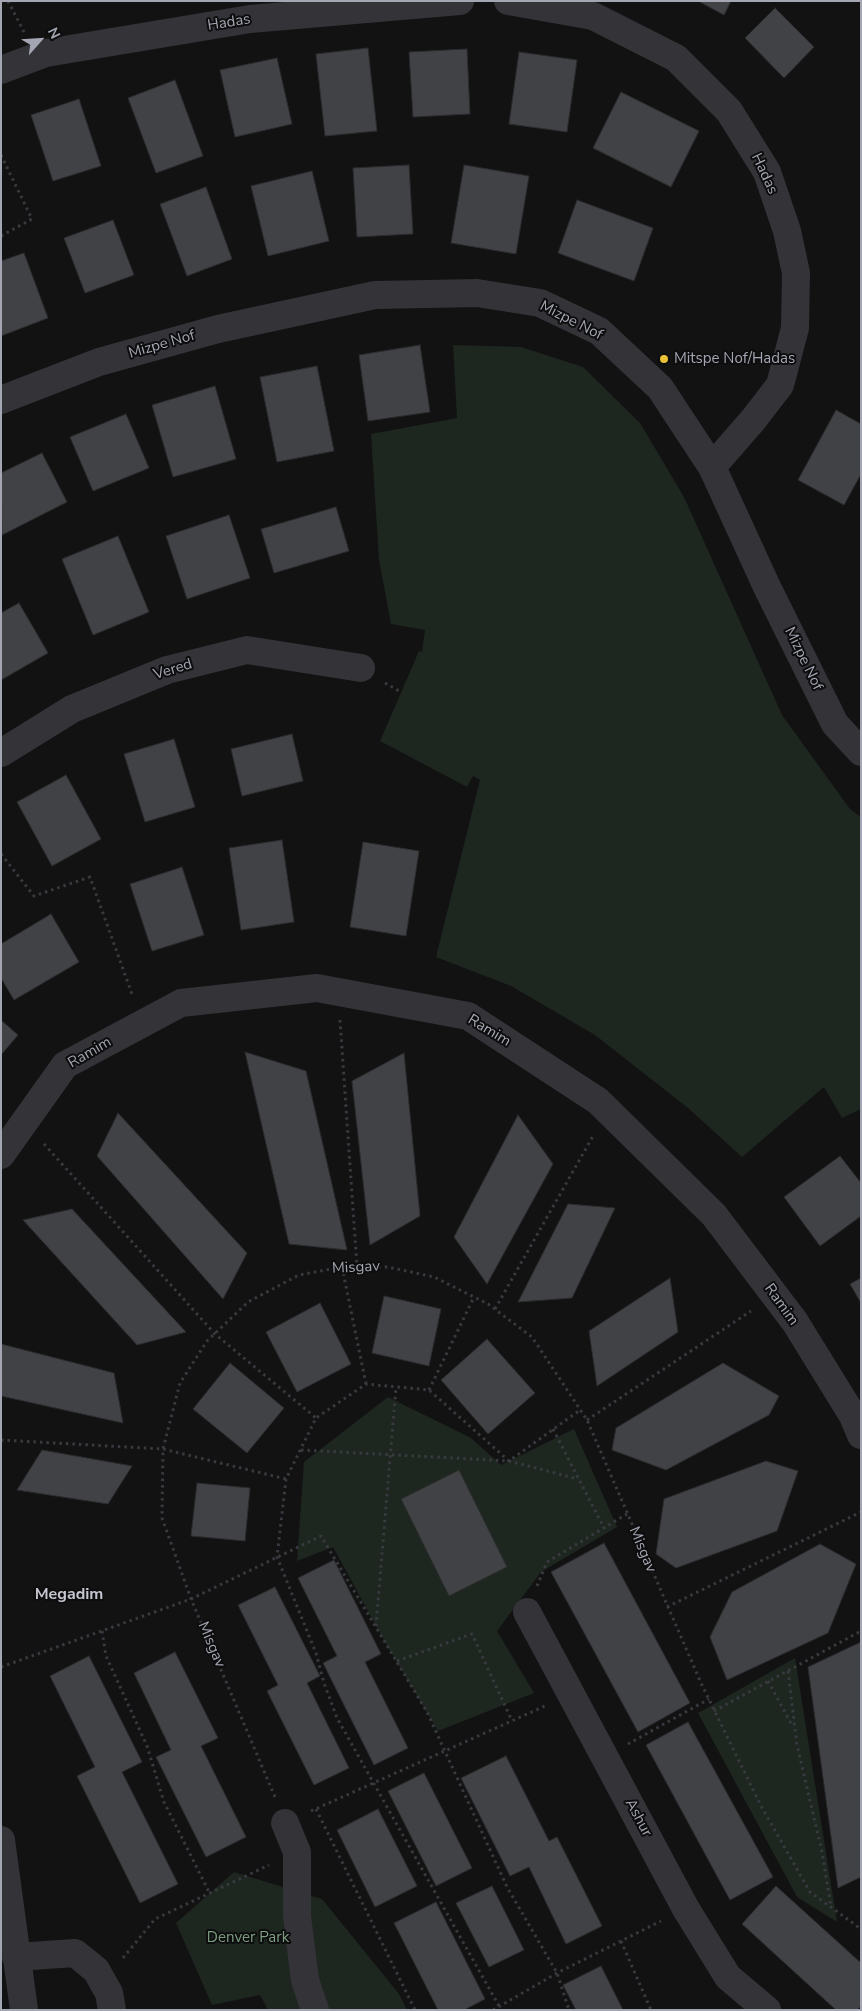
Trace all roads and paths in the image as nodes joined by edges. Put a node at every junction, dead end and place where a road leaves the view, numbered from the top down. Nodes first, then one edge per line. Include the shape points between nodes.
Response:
1 (460, 1) edge
2 (508, 1) edge
3 (1, 70) edge
4 (1, 155) edge
5 (1, 236) edge
6 (1, 400) edge
7 (712, 467) junction
8 (361, 668) dead end
9 (861, 752) edge
10 (1, 753) edge
11 (1, 854) edge
12 (338, 992) junction
13 (142, 1024) junction
14 (608, 1110) junction
15 (25, 1122) junction
16 (1, 1155) edge
17 (342, 1266) junction
18 (357, 1267) junction
19 (774, 1295) junction
20 (474, 1297) junction
21 (495, 1309) junction
22 (215, 1334) junction
23 (366, 1384) junction
24 (396, 1387) junction
25 (429, 1390) junction
26 (580, 1410) junction
27 (316, 1418) junction
28 (587, 1420) junction
29 (553, 1429) junction
30 (861, 1435) edge
31 (1, 1440) edge
32 (163, 1449) junction
33 (301, 1450) junction
34 (391, 1455) junction
35 (509, 1462) junction
36 (286, 1479) junction
37 (578, 1479) junction
38 (861, 1512) edge
39 (627, 1514) junction
40 (604, 1528) junction
41 (277, 1557) junction
42 (191, 1599) junction
43 (667, 1607) junction
44 (527, 1612) joint
45 (376, 1626) junction
46 (102, 1631) junction
47 (861, 1631) edge
48 (397, 1662) junction
49 (1, 1667) edge
50 (788, 1670) junction
51 (768, 1681) junction
52 (571, 1695) junction
53 (709, 1699) junction
54 (714, 1711) junction
55 (512, 1721) junction
56 (795, 1730) junction
57 (445, 1752) junction
58 (605, 1757) junction
59 (374, 1783) junction
60 (316, 1809) junction
61 (285, 1823) junction
62 (1, 1840) edge
63 (297, 1852) junction
64 (210, 1894) junction
65 (5, 1902) edge
66 (831, 1907) junction
67 (686, 1908) junction
68 (861, 1929) edge
69 (621, 1941) junction
70 (16, 1957) junction
71 (557, 1973) junction
72 (103, 1982) junction
73 (499, 2006) junction
74 (24, 2010) edge
75 (112, 2010) edge
76 (315, 2010) edge
77 (415, 2010) edge
78 (493, 2010) edge
79 (569, 2010) edge
80 (651, 2010) edge
81 (768, 2010) edge

1 - 3 street, Hadas via 250,19 46,53
2 - 7 street, Hadas via 593,16 676,58 729,111 767,172 787,231 796,273 795,328 780,385
4 - 5 path via 32,219
6 - 7 street, Mizpe Nof via 99,362 218,329 376,295 477,292 540,303 599,331 660,388
7 - 9 street, Mizpe Nof via 835,724
8 - 10 street, Vered via 247,650 166,670 80,705
11 - 13 path via 34,896 90,877
12 - 13 street, Ramim via 317,988 181,1003
12 - 14 street, Ramim via 468,1016
12 - 18 path
13 - 15 street, Ramim via 66,1065
14 - 19 street, Ramim via 714,1215
14 - 21 path
15 - 16 street, Ramim
15 - 22 path
17 - 18 path, Misgav
17 - 22 path, Misgav via 299,1275 248,1302
17 - 23 path
18 - 20 path, Misgav via 388,1267 434,1278
19 - 28 path
19 - 30 street, Ramim via 795,1322 853,1416
20 - 21 path, Misgav
20 - 25 path
21 - 26 path, Misgav via 532,1337
22 - 27 path
22 - 32 path, Misgav via 180,1383
23 - 24 path
23 - 27 path
24 - 25 path
24 - 34 path
25 - 35 path
26 - 28 path, Misgav
26 - 29 path
27 - 33 path
28 - 39 path, Misgav
29 - 35 path
29 - 37 path
31 - 32 path
32 - 36 path
32 - 42 path, Misgav via 162,1518
33 - 34 path
33 - 36 path
34 - 35 path
34 - 45 path
35 - 37 path
36 - 41 path
37 - 40 path
38 - 43 path
39 - 40 path
39 - 43 path, Misgav
40 - 44 path via 548,1562
41 - 42 path
41 - 45 path via 321,1536
41 - 59 path via 316,1653 337,1718
42 - 46 path
42 - 61 path, Misgav via 250,1733
43 - 53 path, Misgav
44 - 52 street, Ashur
45 - 48 path
46 - 49 path
46 - 64 path via 106,1656 146,1746 164,1802
47 - 50 path
48 - 55 path via 472,1634
48 - 57 path via 427,1712
50 - 51 path
50 - 56 path
51 - 54 path
51 - 56 path
52 - 55 path
52 - 58 street, Ashur
53 - 54 path, Misgav
53 - 58 path
54 - 66 path, Misgav via 761,1806 810,1892
55 - 57 path
56 - 66 path
57 - 59 path
57 - 71 path via 507,1887
58 - 67 street, Ashur
59 - 60 path
59 - 73 path
60 - 61 path
60 - 77 path
61 - 63 street
62 - 65 street
63 - 64 path
63 - 76 street via 297,1916 305,1980
64 - 72 path via 156,1919
65 - 70 street
66 - 68 path, Misgav
67 - 69 path
67 - 81 street, Ashur via 728,1977
69 - 71 path
69 - 80 path
70 - 72 street via 75,1953 96,1970
70 - 74 street
71 - 73 path
71 - 79 path
72 - 75 street
73 - 78 path

